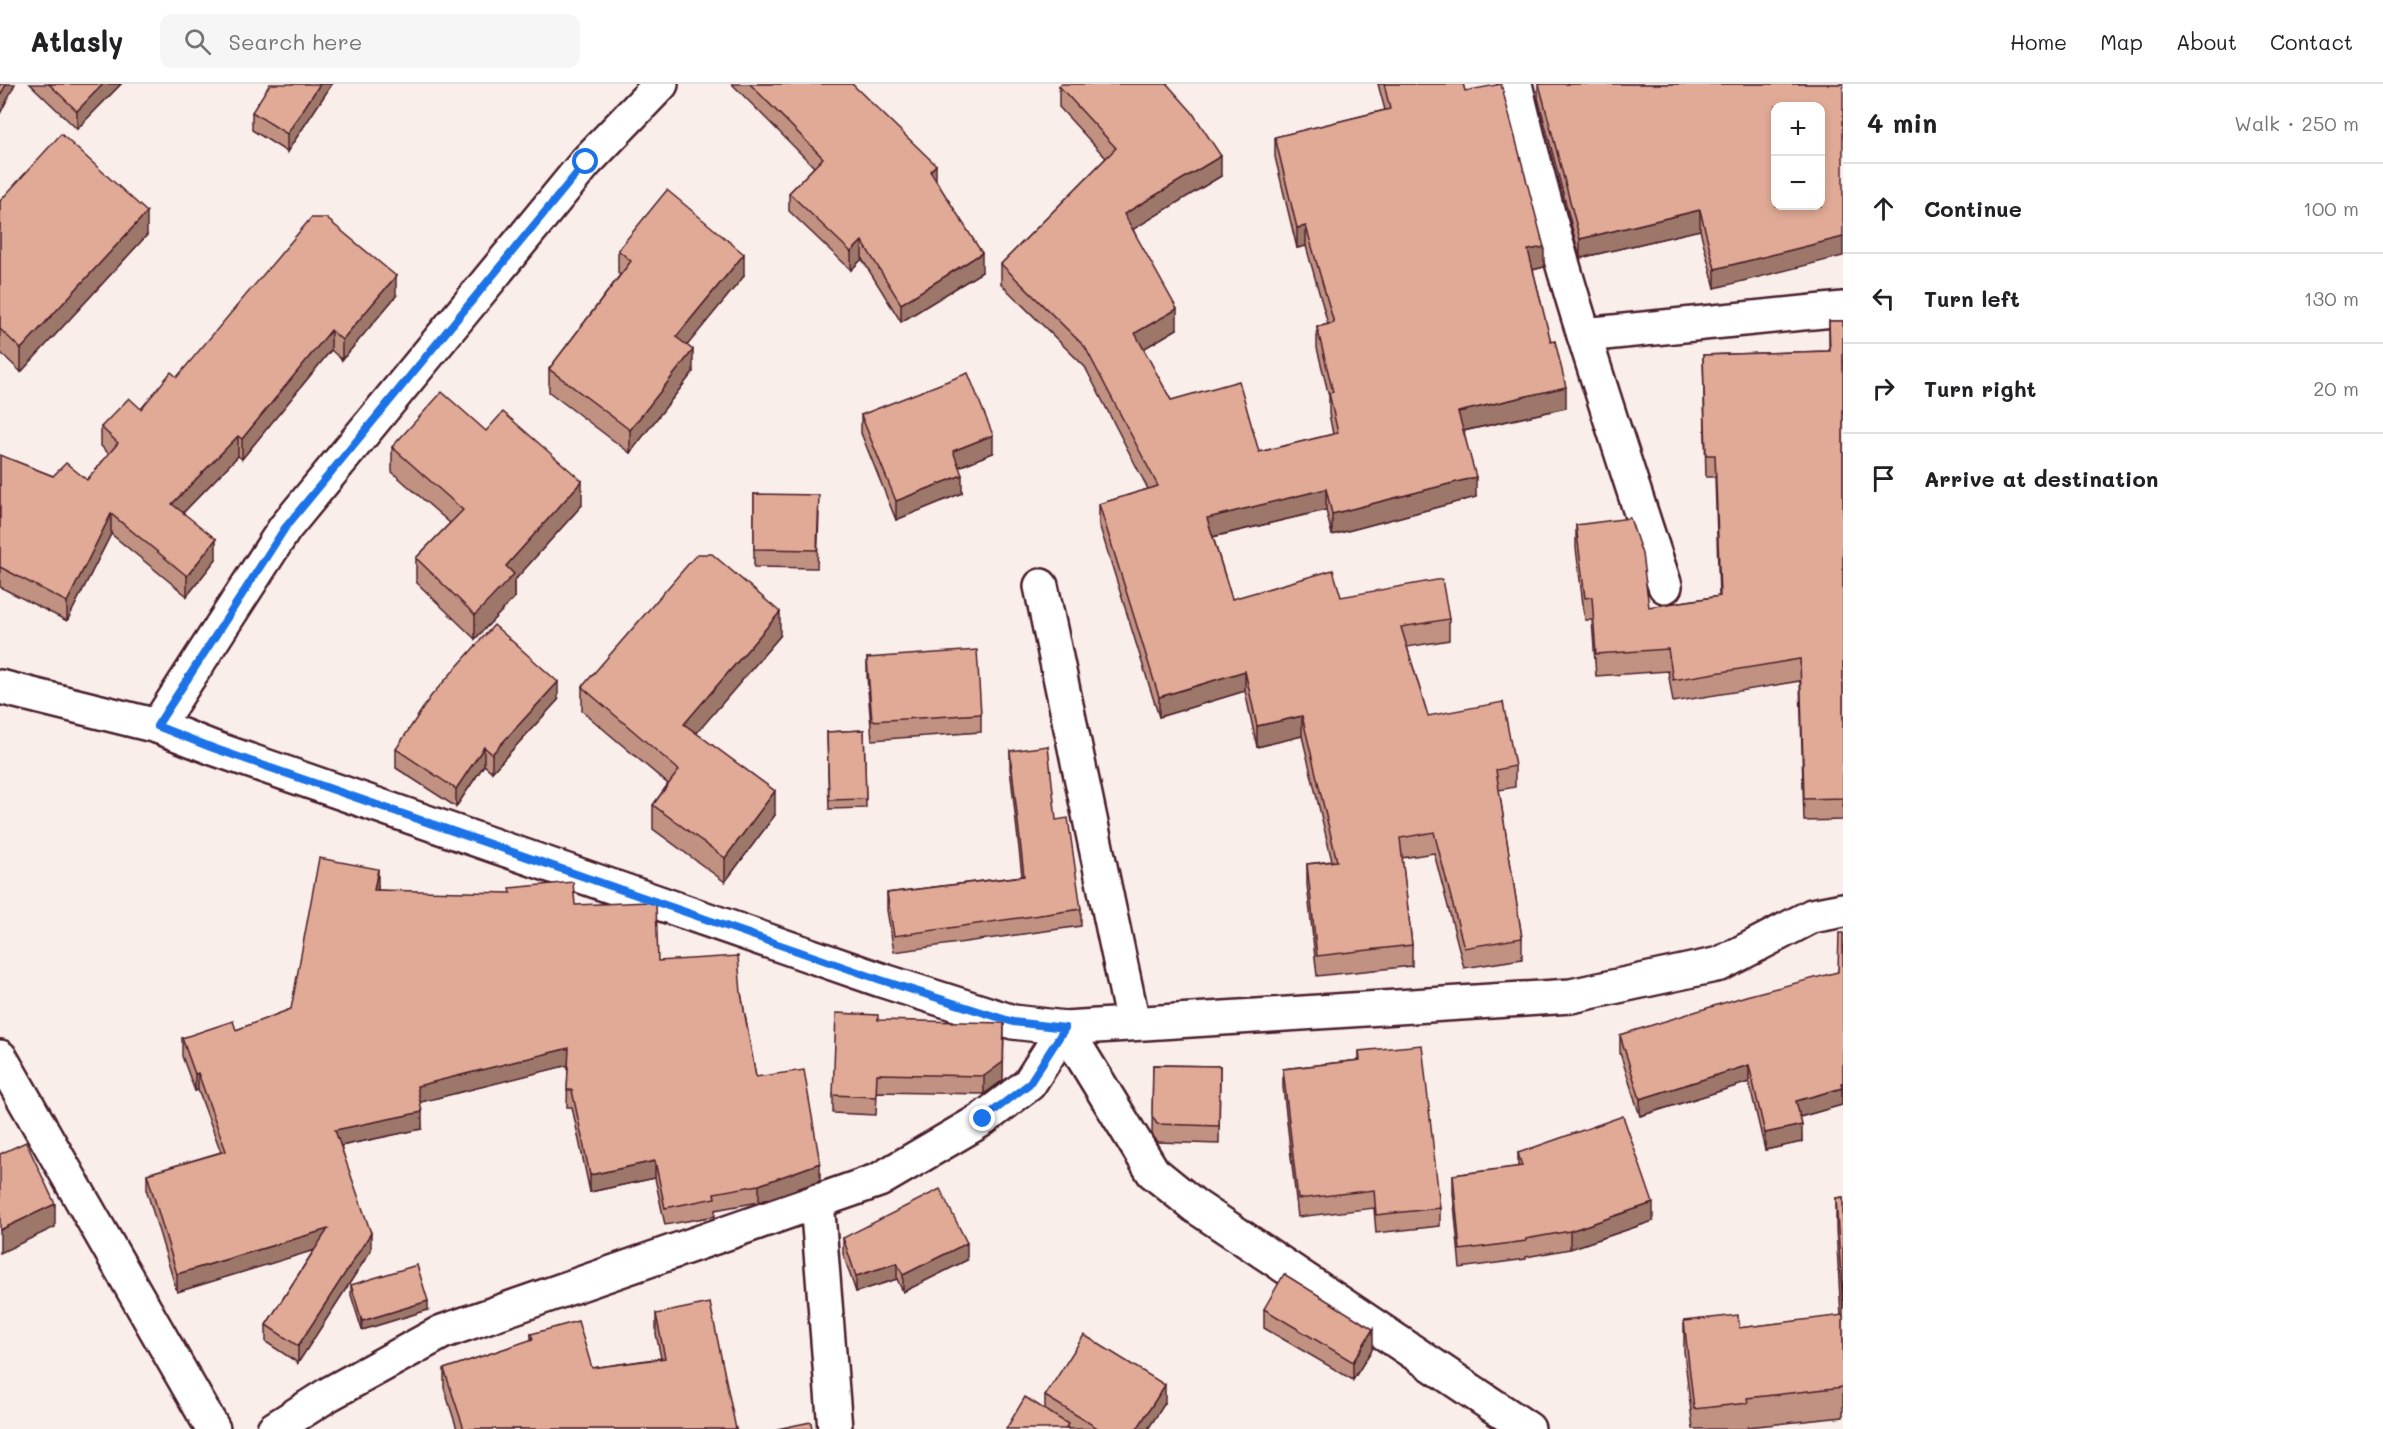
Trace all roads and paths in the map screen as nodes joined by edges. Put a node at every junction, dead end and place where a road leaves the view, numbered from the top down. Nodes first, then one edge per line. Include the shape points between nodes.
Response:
1 (661, 84) edge
2 (1515, 84) edge
3 (1843, 309) edge
4 (1584, 335) junction
5 (1041, 586) dead end
6 (1665, 586) dead end
7 (0, 687) edge
8 (157, 726) junction
9 (1843, 910) edge
10 (1133, 1023) junction
11 (1065, 1028) junction
12 (0, 1057) edge
13 (818, 1201) junction
14 (213, 1429) edge
15 (274, 1429) edge
16 (835, 1429) edge
17 (1528, 1429) edge

1 - 8 street via 586,162 285,528
2 - 4 street via 1530,151
3 - 4 street
4 - 6 street
5 - 10 street
7 - 8 street
8 - 11 street via 881,980 1013,1022
9 - 10 street via 1812,916 1720,964 1571,996
10 - 11 street
11 - 13 street via 1029,1084 983,1119 879,1180
11 - 17 street via 1153,1172 1195,1206
12 - 14 street
13 - 15 street via 442,1332
13 - 16 street

